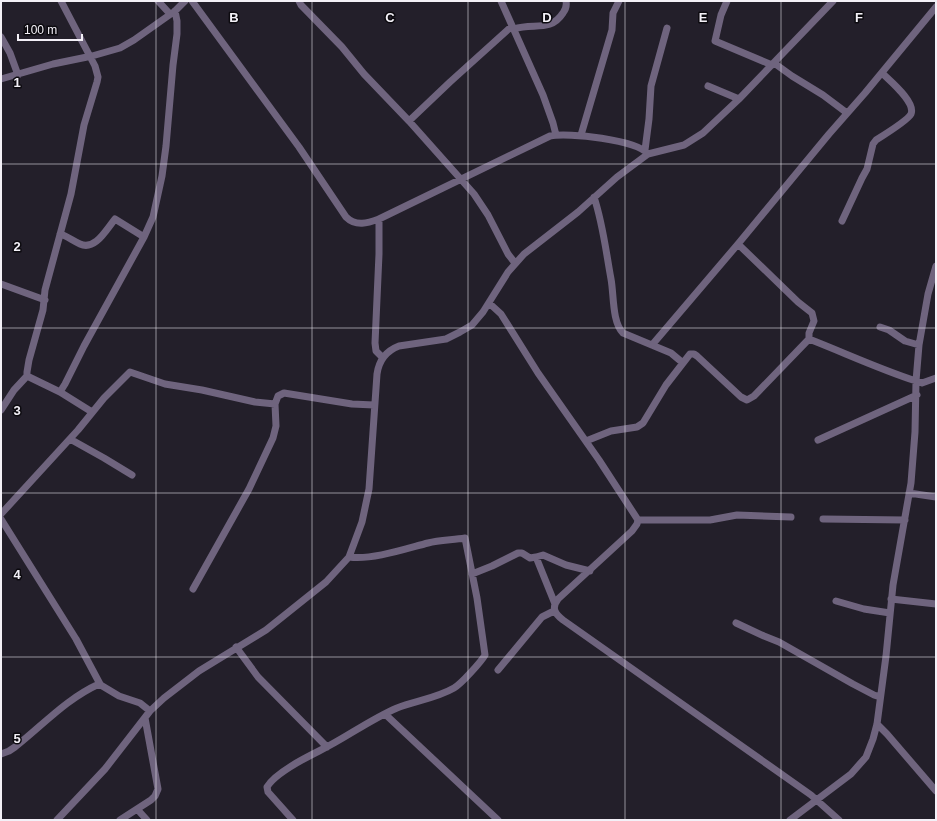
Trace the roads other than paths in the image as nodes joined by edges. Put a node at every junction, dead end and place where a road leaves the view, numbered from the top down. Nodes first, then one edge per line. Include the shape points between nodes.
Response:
1 (61, 1) edge
2 (158, 1) edge
3 (185, 1) edge
4 (192, 1) edge
5 (299, 1) edge
6 (501, 1) edge
7 (566, 1) edge
8 (619, 1) edge
9 (727, 1) edge
10 (833, 1) edge
11 (936, 7) edge
12 (173, 13) junction
13 (513, 28) junction
14 (667, 28) dead end
15 (1, 37) edge
16 (90, 56) junction
17 (773, 64) junction
18 (882, 73) junction
19 (18, 75) junction
20 (1, 79) edge
21 (708, 86) dead end
22 (739, 99) junction
23 (847, 113) junction
24 (410, 121) junction
25 (556, 135) junction
26 (581, 135) junction
27 (646, 152) junction
28 (460, 178) junction
29 (594, 197) junction
30 (379, 219) junction
31 (842, 221) dead end
32 (60, 234) junction
33 (144, 237) junction
34 (738, 244) junction
35 (515, 263) junction
36 (936, 266) edge
37 (1, 284) edge
38 (45, 300) junction
39 (489, 303) junction
40 (880, 326) dead end
41 (809, 339) junction
42 (652, 345) junction
43 (919, 345) junction
44 (382, 357) junction
45 (683, 363) junction
46 (27, 376) junction
47 (936, 378) edge
48 (916, 382) junction
49 (60, 392) junction
50 (917, 395) junction
51 (275, 404) junction
52 (374, 405) junction
53 (1, 410) edge
54 (92, 412) junction
55 (70, 438) junction
56 (818, 440) dead end
57 (586, 441) junction
58 (132, 475) dead end
59 (909, 493) junction
60 (936, 498) edge
61 (1, 514) edge
62 (791, 517) dead end
63 (1, 519) edge
64 (822, 519) dead end
65 (638, 520) junction
66 (905, 520) junction
67 (349, 557) junction
68 (536, 557) junction
69 (590, 571) junction
70 (472, 574) junction
71 (193, 589) dead end
72 (891, 599) junction
73 (836, 600) dead end
74 (936, 604) edge
75 (555, 607) junction
76 (890, 612) junction
77 (736, 623) dead end
78 (236, 647) junction
79 (498, 670) dead end
80 (100, 684) junction
81 (880, 697) junction
82 (150, 711) junction
83 (385, 714) junction
84 (145, 718) junction
85 (877, 724) junction
86 (327, 747) junction
87 (1, 754) edge
88 (936, 791) edge
89 (817, 800) junction
90 (137, 809) junction
91 (56, 820) edge
92 (120, 820) edge
93 (147, 820) edge
94 (293, 820) edge
95 (498, 820) edge
96 (790, 820) edge
97 (839, 820) edge

1 - 16 street
2 - 12 street
3 - 12 street
4 - 30 street via 288,132 346,217 360,224
5 - 24 street
6 - 13 street
7 - 13 street via 566,8 556,22 548,26
8 - 26 street via 613,13 612,30
9 - 17 street via 714,40
10 - 17 street
11 - 18 street
12 - 16 street via 128,44
12 - 33 street via 177,21 177,34 162,176 153,217
13 - 24 street via 450,82
13 - 25 street via 549,111
14 - 27 street via 651,86
15 - 19 street via 10,52
16 - 19 street
16 - 32 street via 96,70 97,82 84,125 71,194
17 - 22 street
17 - 23 street
18 - 23 street
18 - 31 street via 909,101 911,113 873,144 867,169
19 - 20 street
21 - 22 street
22 - 27 street via 694,140 679,147
23 - 34 street
24 - 28 street
25 - 26 street
25 - 28 street via 544,138
26 - 27 street via 636,146
27 - 29 street
28 - 30 street
28 - 35 street via 482,205
29 - 35 street
29 - 42 street via 612,280 618,326 623,333
30 - 44 street via 375,343 376,351
32 - 33 street via 81,244 92,245 114,219
32 - 38 street
33 - 49 street
34 - 41 street via 812,313 814,320
34 - 42 street
35 - 39 street
36 - 43 street
37 - 38 street
38 - 46 street
39 - 44 street via 472,325 456,334 446,339 399,346
39 - 57 street via 501,314 538,373
40 - 43 street via 905,341
41 - 45 street via 754,396 747,400 695,354 690,354
41 - 48 street
42 - 45 street via 671,353
43 - 48 street
44 - 52 street via 378,368
45 - 57 street via 639,426 611,431
46 - 49 street
46 - 53 street
47 - 48 street via 922,383
48 - 50 street
49 - 54 street
50 - 56 street
50 - 59 street
51 - 52 street via 278,396 284,393
51 - 54 street via 165,384 130,372
51 - 71 street via 276,426 273,438 249,489
52 - 67 street via 367,500 360,531
54 - 55 street
55 - 58 street
55 - 61 street
57 - 65 street
59 - 60 street
59 - 66 street
62 - 65 street via 744,515 710,520
63 - 80 street via 76,639
64 - 66 street
65 - 69 street via 632,531
66 - 72 street
67 - 70 street via 362,557 465,538
67 - 78 street via 305,600 266,630
68 - 69 street via 543,555 566,565
68 - 70 street via 529,558 518,553
68 - 75 street
69 - 75 street
70 - 83 street via 480,613 484,656 455,688
72 - 74 street
72 - 76 street
73 - 76 street via 864,609
75 - 79 street via 542,617
75 - 89 street via 563,620
76 - 81 street
77 - 81 street via 779,642
78 - 82 street via 174,689
78 - 86 street via 258,677
80 - 82 street via 119,696 140,703
80 - 87 street via 64,705 15,747
81 - 85 street
82 - 84 street
83 - 86 street
83 - 95 street
84 - 90 street via 158,788 153,798
84 - 91 street via 105,769
85 - 88 street
85 - 89 street via 871,748 860,765
86 - 94 street via 289,767 266,787
89 - 96 street
89 - 97 street
90 - 92 street
90 - 93 street

